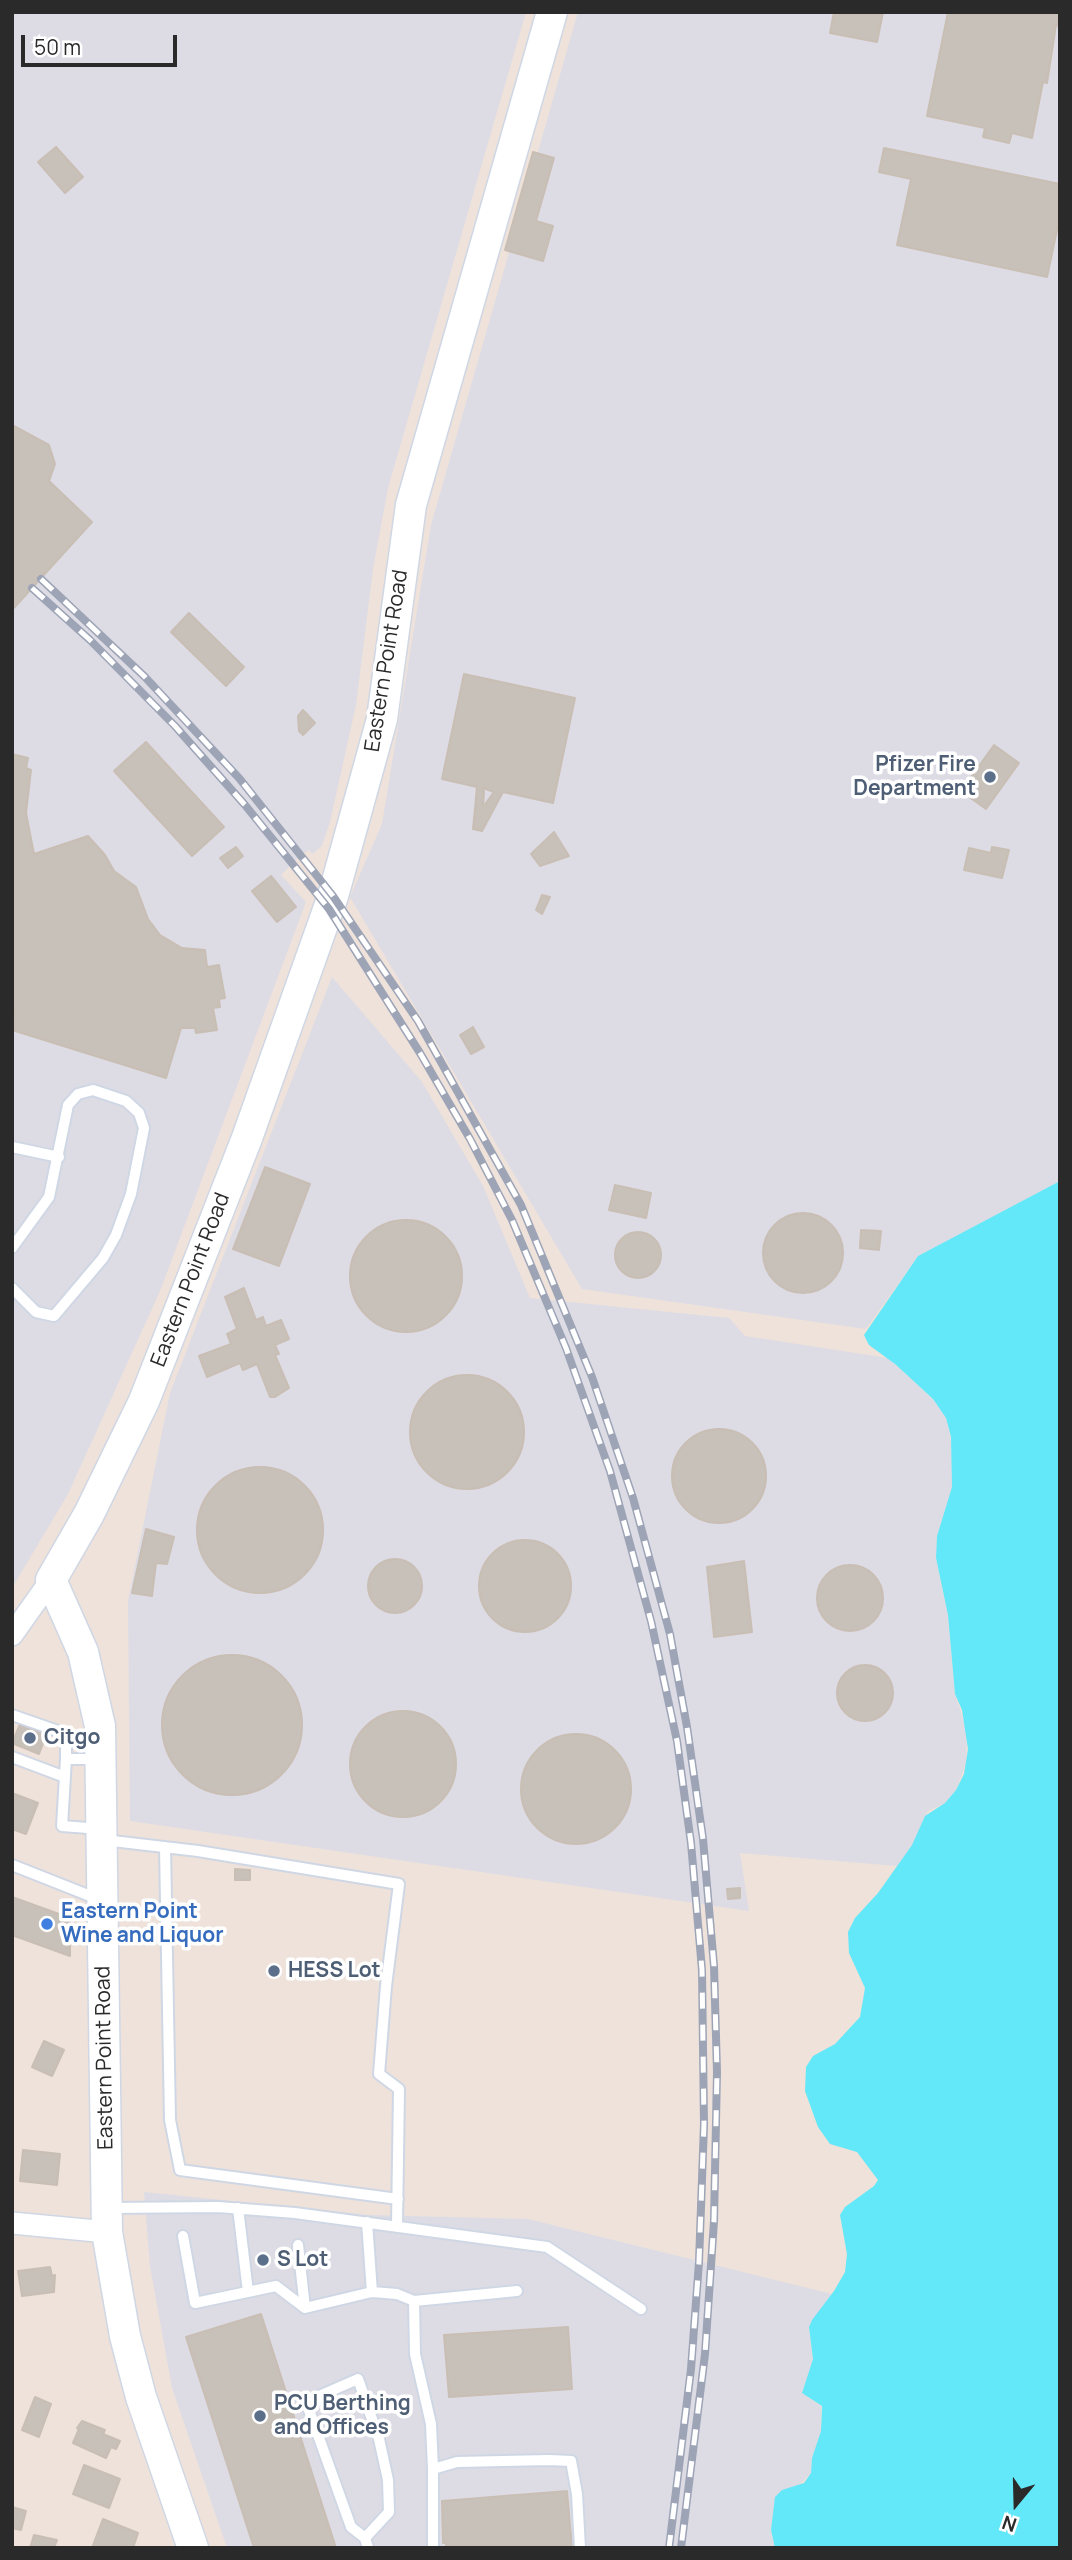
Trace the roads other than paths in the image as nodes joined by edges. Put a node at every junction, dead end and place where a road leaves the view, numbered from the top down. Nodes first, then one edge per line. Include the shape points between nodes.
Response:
1 (552, 12) edge
2 (12, 1147) edge
3 (58, 1157) junction
4 (12, 1248) edge
5 (12, 1288) edge
6 (51, 1580) junction
7 (12, 1635) edge
8 (12, 1715) edge
9 (12, 1757) edge
10 (66, 1759) junction
11 (101, 1759) junction
12 (65, 1777) junction
13 (104, 1835) junction
14 (165, 1847) junction
15 (12, 1865) edge
16 (104, 1901) junction
17 (398, 2199) junction
18 (238, 2208) junction
19 (107, 2220) junction
20 (367, 2222) junction
21 (12, 2223) edge
22 (397, 2225) junction
23 (183, 2236) dead end
24 (298, 2245) dead end
25 (517, 2291) dead end
26 (248, 2292) junction
27 (372, 2292) junction
28 (414, 2301) junction
29 (305, 2308) junction
30 (641, 2309) dead end
31 (433, 2469) junction
32 (366, 2543) edge
33 (193, 2548) edge
34 (433, 2548) edge
35 (580, 2548) edge

1 - 6 main road, Eastern Point Road via 411,505 382,719 333,896 247,1138 144,1401
2 - 3 lane
3 - 4 lane via 49,1197
3 - 5 lane via 68,1105 78,1094 93,1090 126,1101 139,1113 144,1128 138,1168 116,1235 103,1258 54,1316 36,1312
6 - 7 street
6 - 11 main road, Eastern Point Road via 90,1674
8 - 10 lane via 58,1731 66,1742
9 - 12 lane
10 - 11 lane
10 - 12 lane
11 - 13 main road, Eastern Point Road
12 - 13 lane via 62,1826
13 - 14 lane
13 - 16 main road, Eastern Point Road
14 - 17 lane via 170,2120 180,2170
14 - 17 lane via 399,1884 379,2074 399,2089
15 - 16 lane
16 - 19 main road, Eastern Point Road
17 - 22 lane
18 - 19 lane
18 - 20 lane
18 - 26 lane
19 - 21 street
19 - 33 main road, Eastern Point Road via 125,2336
20 - 22 lane
20 - 27 lane
22 - 30 lane via 547,2247
23 - 26 lane via 195,2303
24 - 29 lane
25 - 28 lane
26 - 29 lane via 276,2286
27 - 28 lane
27 - 29 lane
28 - 31 lane via 415,2354 431,2424
31 - 34 lane
31 - 35 lane via 457,2462 571,2461
32 - 32 lane via 389,2512 388,2480 358,2379 319,2396 310,2410 351,2527

